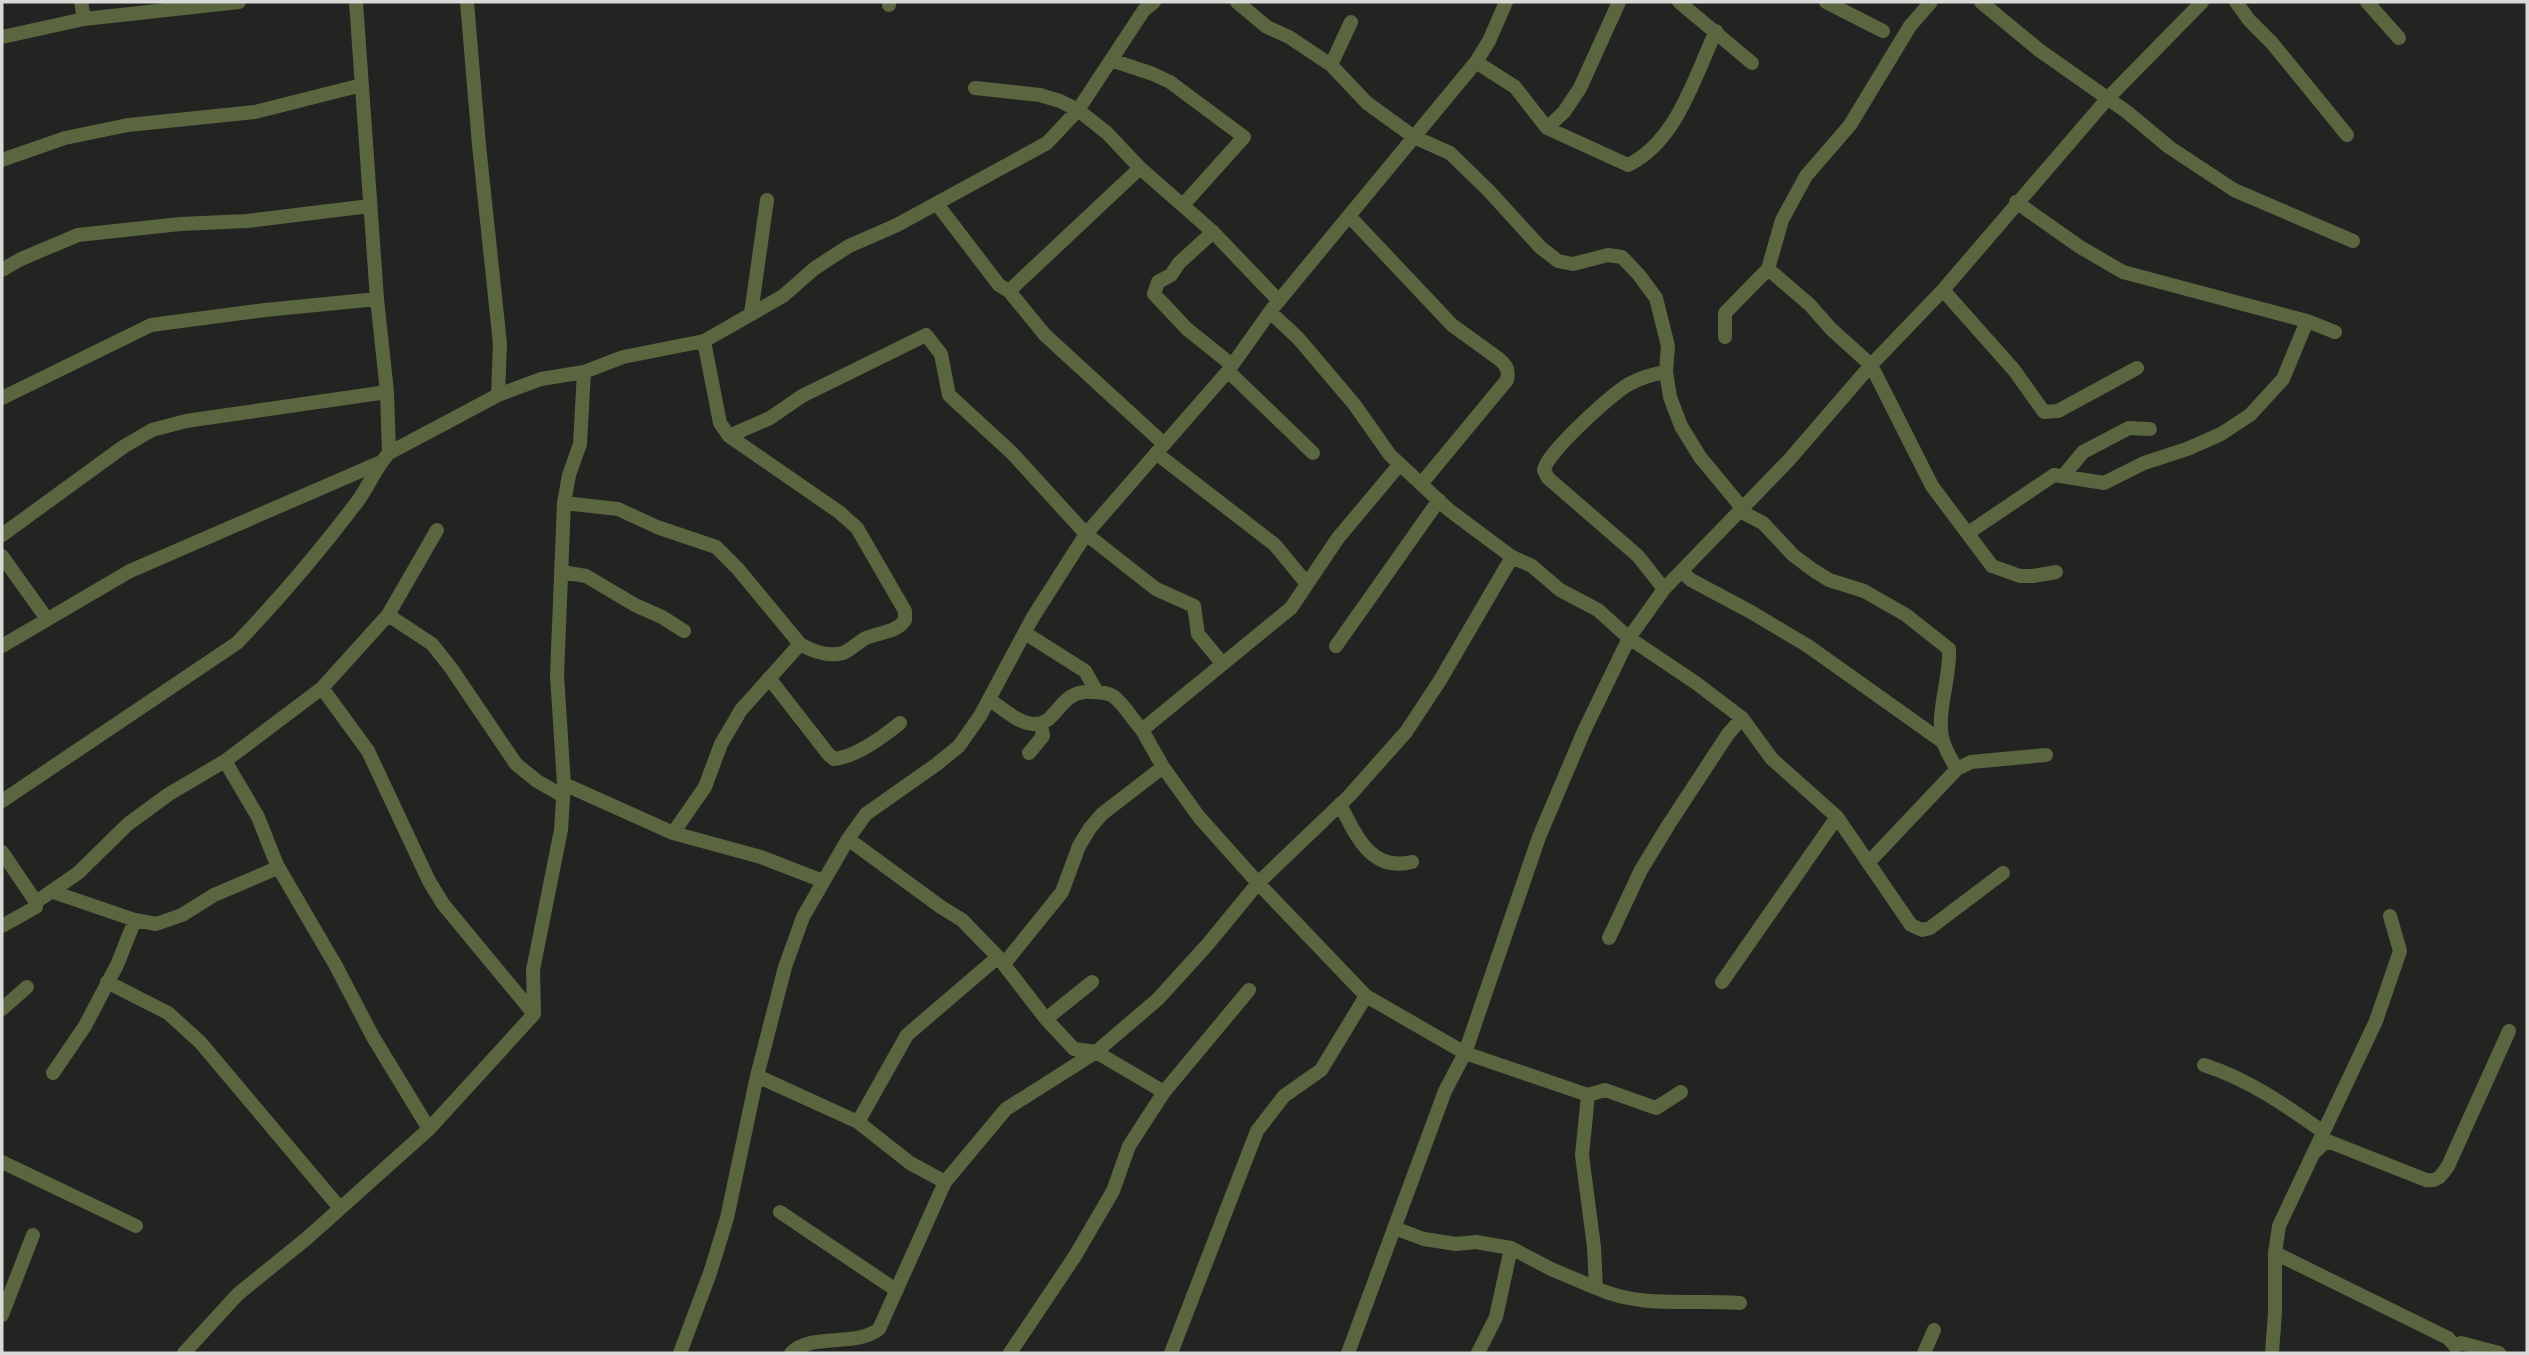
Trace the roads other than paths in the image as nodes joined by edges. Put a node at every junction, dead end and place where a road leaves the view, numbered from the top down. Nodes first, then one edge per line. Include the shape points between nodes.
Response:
1 (81, 2) edge
2 (239, 2) edge
3 (356, 2) edge
4 (467, 2) edge
5 (1154, 2) edge
6 (1237, 2) edge
7 (1506, 2) edge
8 (1619, 2) edge
9 (1679, 2) edge
10 (1826, 2) edge
11 (1931, 2) edge
12 (1981, 2) edge
13 (2202, 2) edge
14 (2236, 2) edge
15 (2367, 2) edge
16 (217, 3) edge
17 (84, 19) junction
18 (1351, 22) dead end
19 (1716, 31) junction
20 (1883, 31) dead end
21 (2, 37) edge
22 (2399, 38) dead end
23 (1111, 60) junction
24 (1476, 62) junction
25 (1752, 62) dead end
26 (1331, 65) junction
27 (362, 85) junction
28 (975, 88) dead end
29 (2108, 98) junction
30 (1078, 110) junction
31 (1547, 128) junction
32 (2347, 135) dead end
33 (1414, 137) junction
34 (2, 160) edge
35 (1140, 169) junction
36 (767, 200) dead end
37 (2016, 202) junction
38 (937, 204) junction
39 (1183, 205) junction
40 (370, 206) junction
41 (1350, 217) junction
42 (1213, 232) junction
43 (2354, 241) dead end
44 (1768, 269) junction
45 (2, 270) edge
46 (1943, 290) junction
47 (1009, 291) junction
48 (377, 299) junction
49 (1275, 307) junction
50 (751, 314) junction
51 (2308, 321) junction
52 (2335, 332) dead end
53 (1725, 337) dead end
54 (704, 341) junction
55 (1871, 365) junction
56 (1230, 368) junction
57 (2137, 368) dead end
58 (584, 372) junction
59 (1666, 372) junction
60 (387, 392) junction
61 (4, 393) edge
62 (498, 396) junction
63 (2150, 429) dead end
64 (729, 436) junction
65 (1160, 449) junction
66 (1313, 453) dead end
67 (384, 458) junction
68 (1400, 464) junction
69 (2064, 475) junction
70 (1421, 484) junction
71 (1439, 500) junction
72 (564, 503) junction
73 (1742, 510) junction
74 (436, 530) dead end
75 (1968, 533) junction
76 (1086, 534) junction
77 (2, 535) edge
78 (2, 556) edge
79 (1512, 557) junction
80 (562, 572) junction
81 (1682, 572) junction
82 (2056, 572) dead end
83 (1307, 584) junction
84 (1664, 589) junction
85 (388, 615) junction
86 (47, 619) junction
87 (684, 631) dead end
88 (1024, 633) junction
89 (1629, 638) junction
90 (800, 644) junction
91 (2, 646) edge
92 (1336, 646) dead end
93 (1222, 663) junction
94 (1085, 671) junction
95 (769, 678) junction
96 (322, 688) junction
97 (1097, 692) junction
98 (1076, 693) junction
99 (990, 700) junction
100 (1742, 718) junction
101 (900, 723) dead end
102 (1041, 724) junction
103 (1142, 730) junction
104 (1943, 742) junction
105 (1029, 753) dead end
106 (2046, 755) dead end
107 (225, 761) junction
108 (1163, 767) junction
109 (1957, 769) junction
110 (563, 790) junction
111 (2, 801) edge
112 (1340, 804) junction
113 (1837, 817) junction
114 (673, 833) junction
115 (848, 839) junction
116 (2, 852) edge
117 (1412, 862) dead end
118 (1869, 862) junction
119 (277, 865) junction
120 (2003, 873) dead end
121 (823, 881) junction
122 (1258, 883) junction
123 (53, 892) junction
124 (36, 902) junction
125 (2390, 916) dead end
126 (135, 920) junction
127 (2, 926) edge
128 (1609, 938) dead end
129 (1001, 960) junction
130 (107, 982) junction
131 (1092, 982) dead end
132 (1722, 982) dead end
133 (27, 987) dead end
134 (1249, 990) dead end
135 (1366, 996) junction
136 (2, 1009) edge
137 (534, 1014) junction
138 (1046, 1019) junction
139 (2509, 1031) dead end
140 (1096, 1052) junction
141 (1465, 1054) junction
142 (2204, 1065) dead end
143 (53, 1073) dead end
144 (757, 1076) junction
145 (1164, 1092) junction
146 (1681, 1092) dead end
147 (1588, 1095) junction
148 (858, 1122) junction
149 (429, 1129) junction
150 (2322, 1131) junction
151 (2316, 1151) junction
152 (2, 1162) edge
153 (945, 1182) junction
154 (340, 1207) junction
155 (780, 1212) dead end
156 (136, 1226) dead end
157 (1394, 1228) junction
158 (33, 1236) dead end
159 (1511, 1248) junction
160 (2275, 1253) junction
161 (1595, 1288) junction
162 (896, 1290) junction
163 (1740, 1303) dead end
164 (2, 1315) edge
165 (1934, 1330) dead end
166 (2453, 1350) edge
167 (184, 1353) edge
168 (680, 1353) edge
169 (791, 1353) edge
170 (1010, 1353) edge
171 (1171, 1353) edge
172 (1348, 1353) edge
173 (1478, 1353) edge
174 (1924, 1353) edge
175 (2272, 1353) edge
176 (2499, 1353) edge

1 - 17 street
2 - 16 street
3 - 27 street
4 - 62 street via 500,344
5 - 23 street
6 - 26 street via 1267,27
7 - 24 street
8 - 31 street via 1580,88
9 - 19 street
10 - 20 street
11 - 44 street via 1910,26 1850,125 1806,176 1782,220
12 - 29 street
13 - 29 street
14 - 32 street
15 - 22 street
16 - 17 street
17 - 21 street
18 - 26 street
19 - 25 street
19 - 31 street via 1673,125 1639,160 1628,165
23 - 30 street
23 - 39 street via 1170,82 1244,137
24 - 31 street via 1515,87
24 - 33 street
26 - 33 street via 1367,103
27 - 34 street via 255,112 128,125 65,138
27 - 40 street
28 - 30 street via 1040,94
29 - 37 street
29 - 43 street via 2169,147 2234,190
30 - 35 street
30 - 38 street via 1047,143
33 - 41 street
33 - 59 street via 1450,153 1558,261 1573,264 1608,255 1622,257 1656,298 1668,346
35 - 39 street
35 - 47 street
36 - 50 street
37 - 46 street
37 - 51 street via 2123,272
38 - 47 street via 999,285
38 - 50 street via 849,246
39 - 42 street
40 - 45 street via 78,235
40 - 48 street
41 - 49 street
41 - 70 street via 1452,325 1506,364 1509,372
42 - 49 street
42 - 56 street via 1171,275 1158,282 1154,295
44 - 53 street via 1725,313
44 - 55 street
46 - 55 street
46 - 57 street via 2014,370 2044,412 2058,411
47 - 65 street via 1045,335
48 - 60 street
48 - 61 street via 152,325
49 - 56 street
49 - 68 street
50 - 54 street
51 - 52 street
51 - 69 street via 2283,379 2250,415 2221,434 2144,463 2104,484
54 - 58 street via 623,357
54 - 64 street via 720,422
55 - 73 street
55 - 75 street via 1932,486
56 - 65 street
56 - 66 street
58 - 62 street via 541,379
58 - 72 street via 580,444
59 - 73 street via 1681,426
59 - 84 street via 1629,385 1595,412 1548,458 1544,471 1637,556
60 - 67 street
60 - 77 street via 152,430
62 - 67 street
63 - 69 street via 2129,428 2083,452
64 - 76 street via 926,335 941,354 949,395 1012,453
64 - 90 street via 857,527 905,611 900,628 864,639 843,653 812,651
65 - 76 street
65 - 83 street via 1275,545
67 - 86 street via 130,571
67 - 111 street via 358,500 237,643
68 - 70 street
68 - 83 street via 1338,538
69 - 75 street via 2046,479
70 - 71 street
71 - 79 street
71 - 92 street
72 - 80 street
72 - 90 street via 618,509 716,547
73 - 81 street
73 - 104 street via 1763,523 1813,570 1864,590 1949,649
74 - 85 street
75 - 82 street via 1992,566 2007,573 2033,576
76 - 88 street
76 - 93 street via 1156,589 1194,606 1198,634
78 - 86 street
79 - 89 street via 1598,610
79 - 112 street via 1406,732
80 - 87 street via 586,576
80 - 110 street via 558,675
81 - 84 street
81 - 104 street via 1808,646
83 - 93 street via 1290,608
84 - 89 street
85 - 96 street
85 - 110 street via 432,644 516,764 537,781
86 - 91 street
88 - 94 street
88 - 99 street
89 - 100 street
89 - 141 street via 1539,837
90 - 95 street
93 - 103 street
94 - 97 street
94 - 98 street
95 - 101 street via 834,760 884,737
95 - 114 street via 741,710 721,744 705,787
96 - 107 street
96 - 137 street via 369,751 443,904
97 - 98 street
97 - 103 street via 1112,695
98 - 102 street
99 - 102 street via 1023,721
99 - 115 street via 959,746 866,814
100 - 113 street via 1772,759
100 - 128 street via 1641,870
102 - 105 street via 1043,736
103 - 108 street
104 - 109 street
106 - 109 street via 1971,762
107 - 119 street via 258,817
107 - 123 street via 128,824
108 - 122 street via 1199,817
108 - 129 street via 1096,821 1079,846 1062,892
109 - 118 street
110 - 114 street
110 - 137 street via 559,842 533,970
112 - 117 street via 1359,840 1382,863 1399,866
112 - 122 street
113 - 118 street
113 - 132 street
114 - 121 street via 761,857
115 - 121 street
115 - 129 street via 962,920
116 - 124 street
118 - 120 street via 1911,925 1922,930
119 - 126 street via 182,915 156,924
119 - 149 street
121 - 144 street via 803,917 785,967
122 - 135 street
122 - 140 street via 1158,999
123 - 124 street
123 - 126 street
124 - 127 street via 36,907
125 - 150 street via 2400,951 2376,1021
126 - 130 street
129 - 138 street
129 - 148 street via 906,1035
130 - 143 street via 85,1026
130 - 154 street via 168,1013 200,1042
131 - 138 street
133 - 136 street
134 - 145 street
135 - 141 street
135 - 171 street via 1321,1070 1284,1096 1257,1131
137 - 149 street
138 - 140 street via 1074,1049
139 - 151 street via 2440,1178 2426,1180 2330,1142
140 - 145 street
140 - 153 street via 1006,1109
141 - 147 street
141 - 157 street via 1445,1091
142 - 150 street via 2279,1101
144 - 148 street
144 - 168 street via 727,1218
145 - 170 street via 1129,1146 1101,1213
146 - 147 street via 1656,1108 1605,1090
147 - 161 street via 1582,1155
148 - 153 street via 910,1163
149 - 154 street
150 - 151 street
151 - 160 street via 2279,1226
152 - 156 street
153 - 162 street
154 - 167 street via 238,1294
155 - 162 street
157 - 159 street via 1424,1239
157 - 172 street
158 - 164 street
159 - 161 street
159 - 173 street via 1496,1317
160 - 166 street via 2448,1338
160 - 175 street
161 - 163 street via 1618,1298
162 - 169 street via 873,1334 802,1345
165 - 174 street
166 - 176 street via 2461,1343

